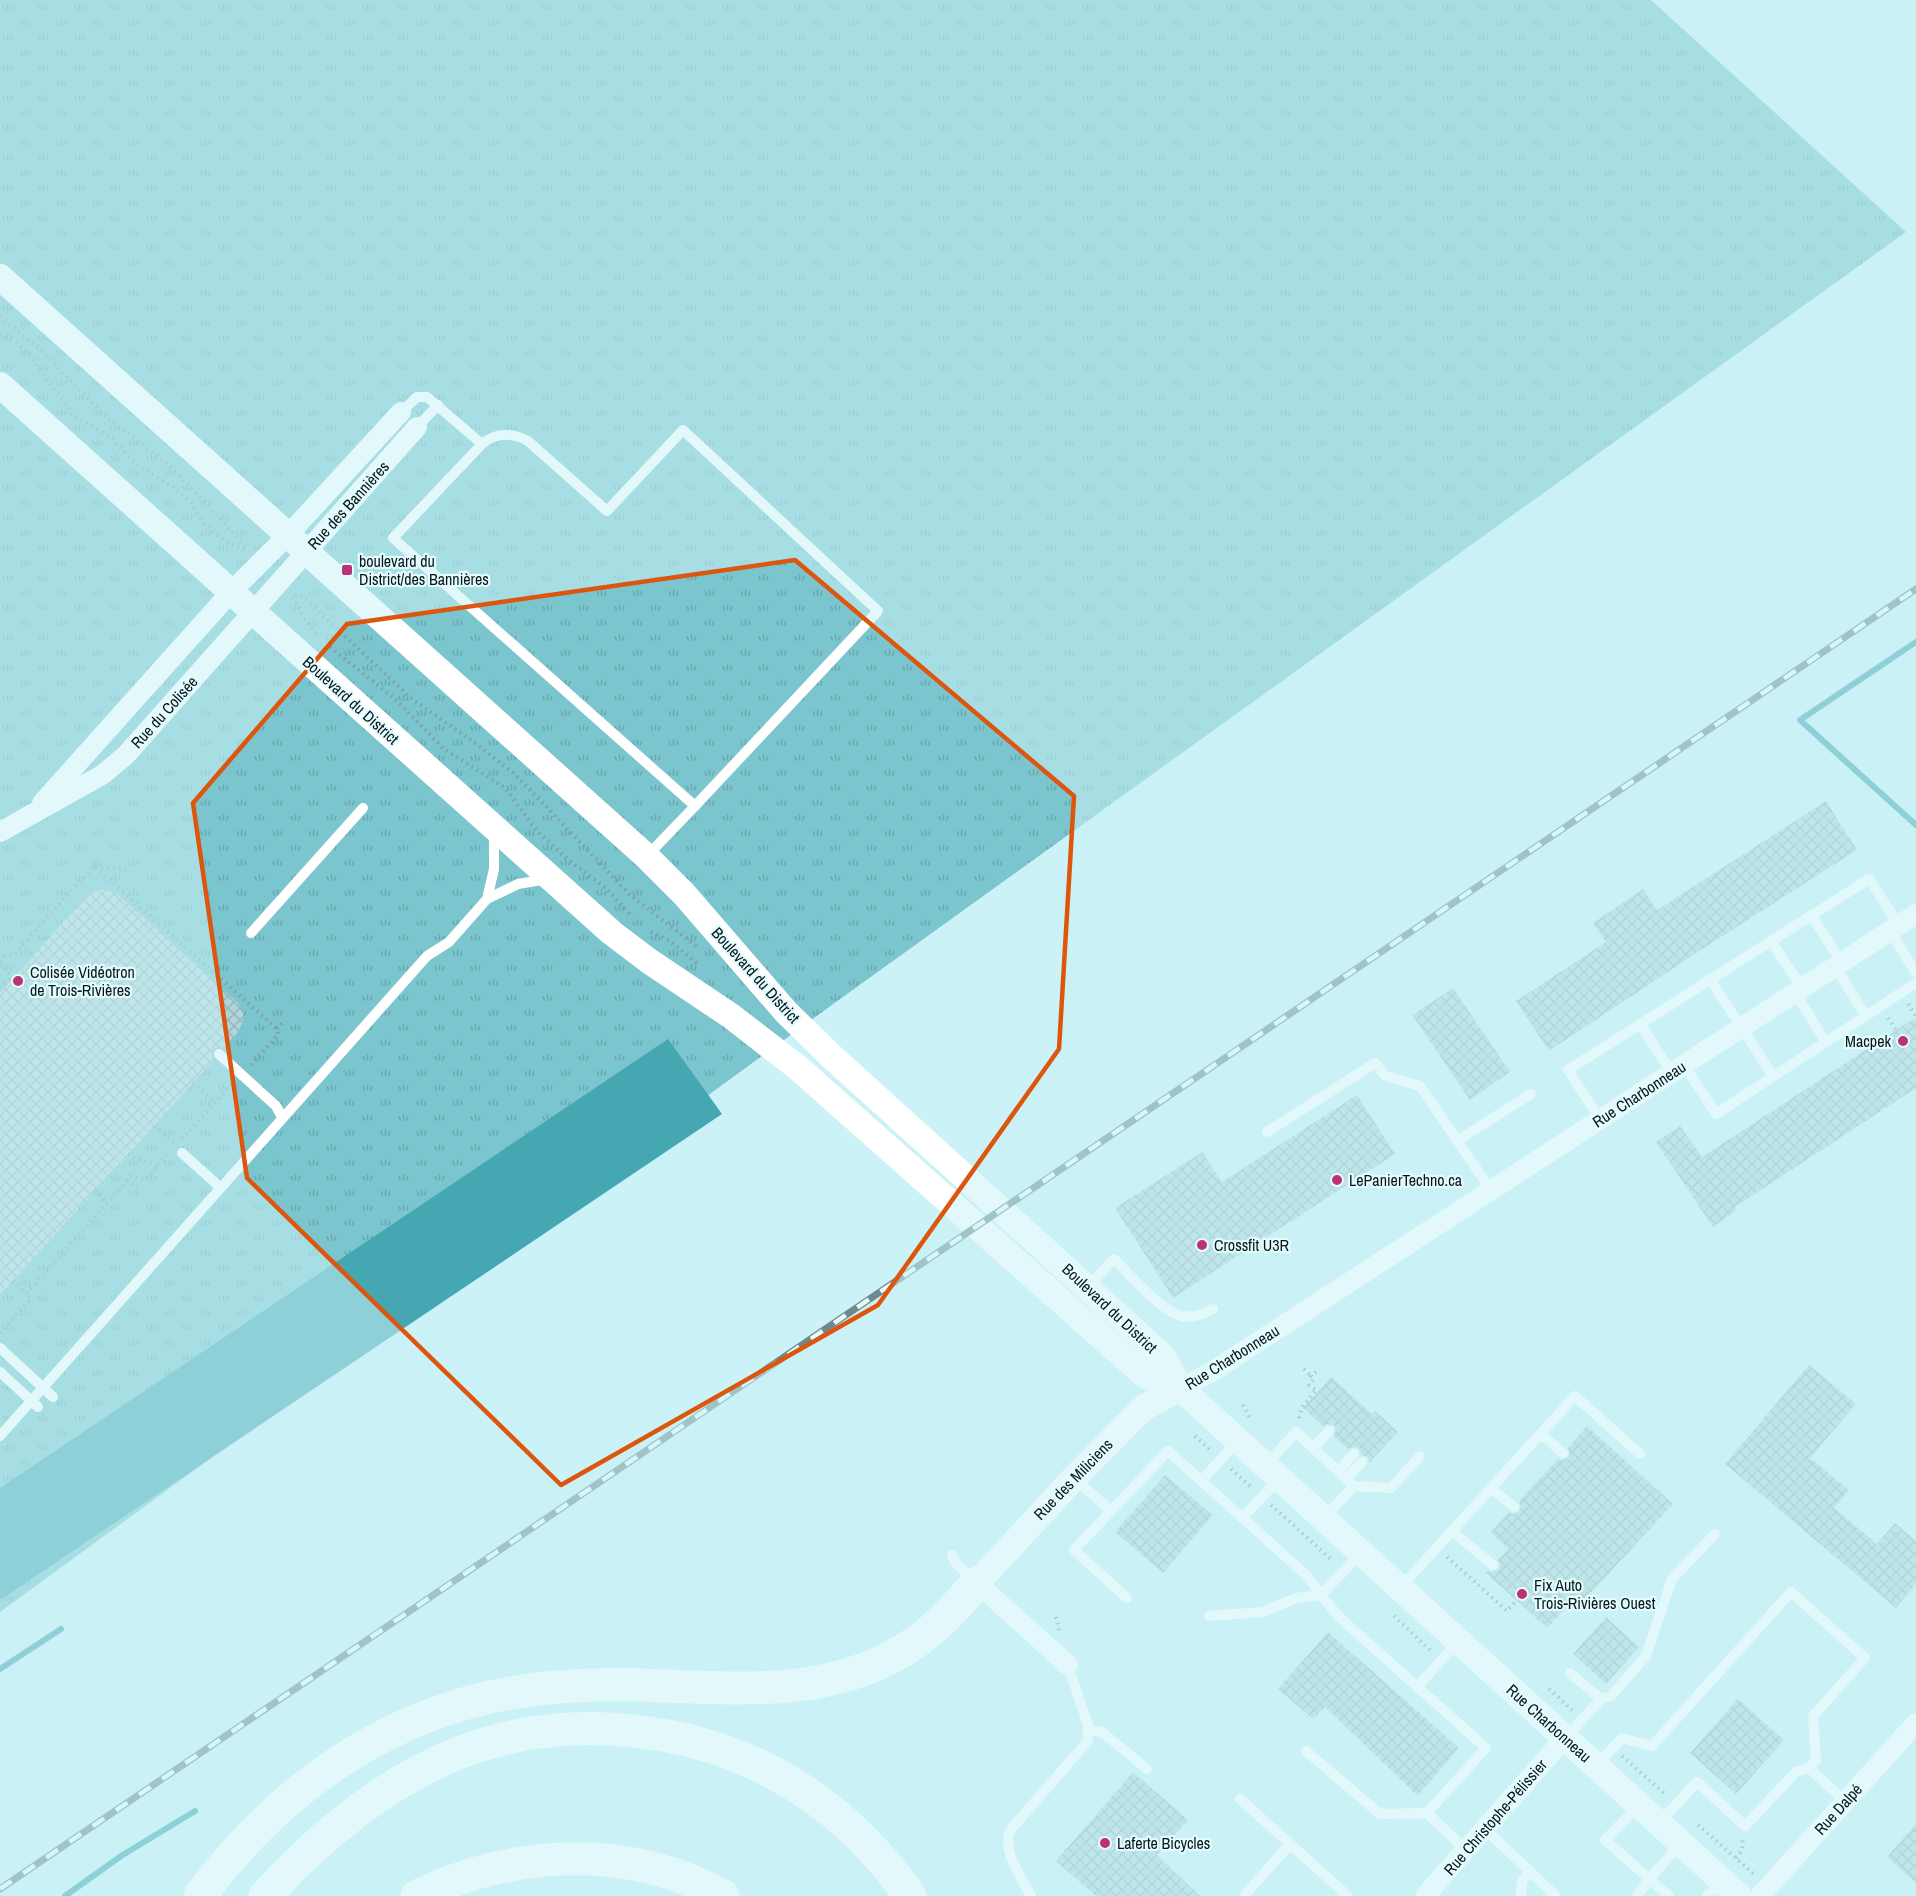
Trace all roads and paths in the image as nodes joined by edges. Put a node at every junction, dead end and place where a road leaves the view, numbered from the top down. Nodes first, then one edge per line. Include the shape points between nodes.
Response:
1 (0, 277) edge
2 (0, 316) edge
3 (0, 334) edge
4 (0, 385) edge
5 (438, 405) junction
6 (401, 412) joint
7 (417, 427) joint
8 (482, 444) junction
9 (298, 543) junction
10 (254, 556) junction
11 (278, 584) joint
12 (231, 592) junction
13 (302, 596) dead end
14 (295, 602) dead end
15 (254, 612) junction
16 (321, 639) dead end
17 (327, 645) dead end
18 (695, 806) junction
19 (363, 808) dead end
20 (30, 816) junction
21 (494, 828) junction
22 (0, 832) edge
23 (647, 857) junction
24 (94, 866) junction
25 (130, 870) dead end
26 (551, 879) junction
27 (487, 898) junction
28 (1916, 914) edge
29 (1811, 915) junction
30 (637, 922) dead end
31 (645, 928) dead end
32 (1895, 928) junction
33 (251, 933) dead end
34 (1771, 941) junction
35 (22, 945) junction
36 (700, 950) dead end
37 (33, 956) dead end
38 (0, 963) edge
39 (1838, 965) junction
40 (704, 970) dead end
41 (1916, 973) edge
42 (1710, 980) junction
43 (1916, 983) edge
44 (0, 988) edge
45 (1798, 991) junction
46 (1866, 1016) junction
47 (284, 1021) dead end
48 (1640, 1024) junction
49 (1741, 1028) junction
50 (277, 1029) junction
51 (1826, 1042) junction
52 (219, 1054) dead end
53 (248, 1067) dead end
54 (1678, 1069) junction
55 (1773, 1076) junction
56 (193, 1083) dead end
57 (232, 1084) dead end
58 (1531, 1094) dead end
59 (215, 1103) junction
60 (282, 1117) junction
61 (1600, 1119) junction
62 (154, 1126) dead end
63 (1267, 1132) dead end
64 (1457, 1141) junction
65 (179, 1149) junction
66 (128, 1154) dead end
67 (157, 1167) junction
68 (127, 1180) junction
69 (220, 1187) junction
70 (137, 1189) dead end
71 (1491, 1190) junction
72 (94, 1191) dead end
73 (108, 1202) junction
74 (13, 1281) dead end
75 (1088, 1287) junction
76 (26, 1293) junction
77 (1213, 1309) dead end
78 (15, 1316) junction
79 (20, 1321) dead end
80 (2, 1327) edge
81 (0, 1333) edge
82 (0, 1348) edge
83 (1304, 1369) dead end
84 (0, 1372) edge
85 (1316, 1372) dead end
86 (1311, 1376) junction
87 (43, 1387) junction
88 (1180, 1388) junction
89 (53, 1397) dead end
90 (35, 1404) junction
91 (1243, 1406) dead end
92 (1302, 1407) dead end
93 (1256, 1424) dead end
94 (2, 1429) edge
95 (1329, 1431) dead end
96 (1541, 1434) junction
97 (1195, 1436) dead end
98 (1238, 1441) junction
99 (1206, 1447) dead end
100 (1313, 1448) junction
101 (1563, 1453) dead end
102 (1640, 1454) dead end
103 (1420, 1456) dead end
104 (1338, 1471) junction
105 (1272, 1473) junction
106 (1238, 1475) dead end
107 (1074, 1478) junction
108 (1201, 1481) junction
109 (1350, 1483) junction
110 (1491, 1488) junction
111 (1253, 1489) dead end
112 (1272, 1506) dead end
113 (1514, 1507) dead end
114 (1110, 1511) junction
115 (1242, 1518) junction
116 (1323, 1519) junction
117 (1452, 1531) junction
118 (1714, 1534) dead end
119 (1436, 1548) junction
120 (1361, 1553) junction
121 (952, 1555) dead end
122 (1326, 1555) dead end
123 (1493, 1565) dead end
124 (977, 1583) junction
125 (1400, 1588) junction
126 (1321, 1595) junction
127 (1127, 1598) dead end
128 (1517, 1600) dead end
129 (1389, 1612) dead end
130 (1209, 1616) dead end
131 (1459, 1641) junction
132 (1432, 1652) dead end
133 (1068, 1665) joint
134 (1570, 1673) dead end
135 (1417, 1687) junction
136 (1601, 1699) junction
137 (1916, 1723) edge
138 (1089, 1730) junction
139 (1565, 1738) junction
140 (1306, 1751) dead end
141 (1605, 1757) junction
142 (1809, 1768) junction
143 (1147, 1769) dead end
144 (1662, 1792) dead end
145 (1240, 1799) dead end
146 (1845, 1801) junction
147 (1639, 1805) junction
148 (1426, 1813) junction
149 (1690, 1818) dead end
150 (1659, 1823) junction
151 (1485, 1830) junction
152 (1290, 1844) junction
153 (1682, 1844) junction
154 (1466, 1850) junction
155 (1742, 1850) dead end
156 (1530, 1871) junction
157 (1649, 1879) junction
158 (1723, 1891) edge
159 (201, 1896) edge
160 (265, 1896) edge
161 (417, 1896) edge
162 (723, 1896) edge
163 (910, 1896) edge
164 (1031, 1896) edge
165 (1244, 1896) edge
166 (1348, 1896) edge
167 (1425, 1896) edge
168 (1521, 1896) edge
169 (1557, 1896) edge
170 (1637, 1896) edge
171 (1669, 1896) edge
172 (1760, 1896) edge

1 - 9 street, Boulevard du District
2 - 10 path via 41,350 105,416 178,474
3 - 10 path via 32,358 72,414 111,438 140,466 181,494 215,534
4 - 12 street, Boulevard du District
5 - 6 lane via 420,396
5 - 7 lane
5 - 8 lane
6 - 9 street, Rue des Bannières
7 - 9 street, Rue des Bannières
8 - 18 lane via 393,538
8 - 18 lane via 500,435 528,441 606,511 683,430 878,611
9 - 10 street, Rue des Bannières
9 - 11 street, Rue des Bannières
9 - 23 street, Boulevard du District
10 - 12 street, Rue du Colisée
11 - 15 street, Rue du Colisée
12 - 15 street, Boulevard du District
12 - 20 street, Rue du Colisée
13 - 36 path via 412,699 508,769 629,894
14 - 16 path
15 - 20 street, Rue du Colisée via 114,766
15 - 21 street, Boulevard du District
17 - 30 path via 396,700 444,749 506,788 537,831 603,886
18 - 23 lane
19 - 33 lane
20 - 22 street, Rue du Colisée
21 - 26 street, Boulevard du District
21 - 27 lane via 494,861
23 - 75 street, Boulevard du District via 814,1039
24 - 25 path
24 - 35 path
24 - 50 path
26 - 27 lane via 518,884
26 - 88 street, Boulevard du District via 627,945 732,1016 797,1067 1146,1376
27 - 60 lane via 449,942 427,956
28 - 32 street, Rue Charbonneau
29 - 32 lane via 1869,879
29 - 34 lane
29 - 39 lane
31 - 40 path via 670,941
32 - 39 street, Rue Charbonneau
32 - 41 lane
34 - 42 lane
34 - 45 lane
35 - 37 path
35 - 38 path
38 - 44 path via 13,977
39 - 45 street, Rue Charbonneau
39 - 46 lane
42 - 48 lane
42 - 49 lane
43 - 46 lane
45 - 49 street, Rue Charbonneau
45 - 51 lane
46 - 51 lane
47 - 50 path
48 - 54 lane
48 - 61 lane via 1568,1070
49 - 54 street, Rue Charbonneau
49 - 55 lane
50 - 53 path via 278,1035
51 - 55 lane
52 - 60 lane via 276,1106
54 - 55 lane via 1716,1114
54 - 61 street, Rue Charbonneau
56 - 59 path
57 - 59 path
58 - 64 lane
59 - 65 path
60 - 69 lane
61 - 71 street, Rue Charbonneau
62 - 65 path
63 - 64 lane via 1375,1063 1385,1076 1420,1086
64 - 71 lane
65 - 67 path
65 - 69 lane
66 - 67 path
67 - 68 path via 145,1180 131,1176
68 - 70 path
68 - 73 path
69 - 87 lane
71 - 88 street, Rue Charbonneau via 1210,1373
72 - 73 path
73 - 76 path
74 - 76 path
75 - 77 lane via 1113,1259 1168,1310 1194,1316
75 - 88 street, Boulevard du District via 1164,1358
76 - 78 path via 31,1298
78 - 79 path
78 - 80 path
80 - 81 path
82 - 87 lane
83 - 86 path
84 - 90 lane
85 - 86 path
86 - 92 path via 1314,1379 1309,1385 1316,1391
87 - 89 lane
87 - 90 lane
88 - 98 street, Rue Charbonneau
88 - 107 street, Rue des Miliciens via 1145,1407
90 - 94 lane
91 - 93 path
95 - 100 lane
96 - 101 lane
96 - 102 lane via 1575,1396
96 - 110 lane
97 - 99 path
98 - 105 street, Rue Charbonneau
98 - 108 lane
100 - 104 lane
100 - 105 lane via 1296,1432
103 - 109 lane via 1391,1488
104 - 109 lane
104 - 109 lane via 1358,1458
105 - 115 lane
105 - 116 street, Rue Charbonneau
106 - 111 path
107 - 114 lane
107 - 124 street, Rue des Miliciens
108 - 114 lane via 1168,1451
108 - 115 lane
109 - 116 lane
110 - 113 lane
110 - 117 lane
112 - 122 path
114 - 127 lane via 1074,1550
115 - 126 lane via 1306,1575
116 - 120 street, Rue Charbonneau
117 - 119 lane
117 - 123 lane
118 - 136 lane via 1672,1579 1646,1656 1611,1696
119 - 125 lane
119 - 128 path via 1507,1611
120 - 125 street, Rue Charbonneau
120 - 126 lane
121 - 124 lane
124 - 133 street
124 - 159 highway via 939,1624 908,1647 840,1678 759,1689 624,1685 548,1688 476,1700 422,1718 353,1752 309,1782 247,1838
125 - 131 street, Rue Charbonneau
126 - 130 lane via 1296,1598 1263,1612
126 - 135 lane via 1339,1617
129 - 132 path
131 - 135 lane
131 - 139 street, Rue Charbonneau
133 - 138 lane
134 - 136 lane
135 - 148 lane via 1485,1748
136 - 139 lane
137 - 146 street, Rue Dalpé
138 - 143 lane via 1102,1732
138 - 164 lane via 1088,1741 1009,1834 1010,1853
139 - 141 street, Rue Charbonneau
139 - 151 street, Rue Christophe-Pélissier
140 - 148 lane via 1380,1814
141 - 142 lane via 1622,1738 1652,1746 1791,1592 1865,1658 1813,1716 1816,1760
141 - 144 path, Rue Charbonneau
141 - 147 street, Rue Charbonneau
142 - 146 lane
142 - 150 lane via 1796,1772 1745,1826 1697,1782
145 - 152 lane
146 - 172 street, Rue Dalpé
147 - 150 street, Rue Charbonneau
147 - 157 lane via 1605,1840
148 - 154 lane
149 - 155 path via 1736,1858
150 - 153 street, Rue Charbonneau
151 - 154 street, Rue Christophe-Pélissier
151 - 156 lane
152 - 165 lane
152 - 166 lane
153 - 157 lane
153 - 158 street, Rue Charbonneau
154 - 167 street, Rue Christophe-Pélissier
156 - 168 lane via 1522,1881
156 - 169 lane
157 - 170 lane
157 - 171 lane
160 - 163 highway via 344,1821 391,1787 426,1768 481,1745 522,1735 601,1729 700,1744 790,1782 861,1838
161 - 162 highway via 483,1871 568,1858 609,1859 649,1866

